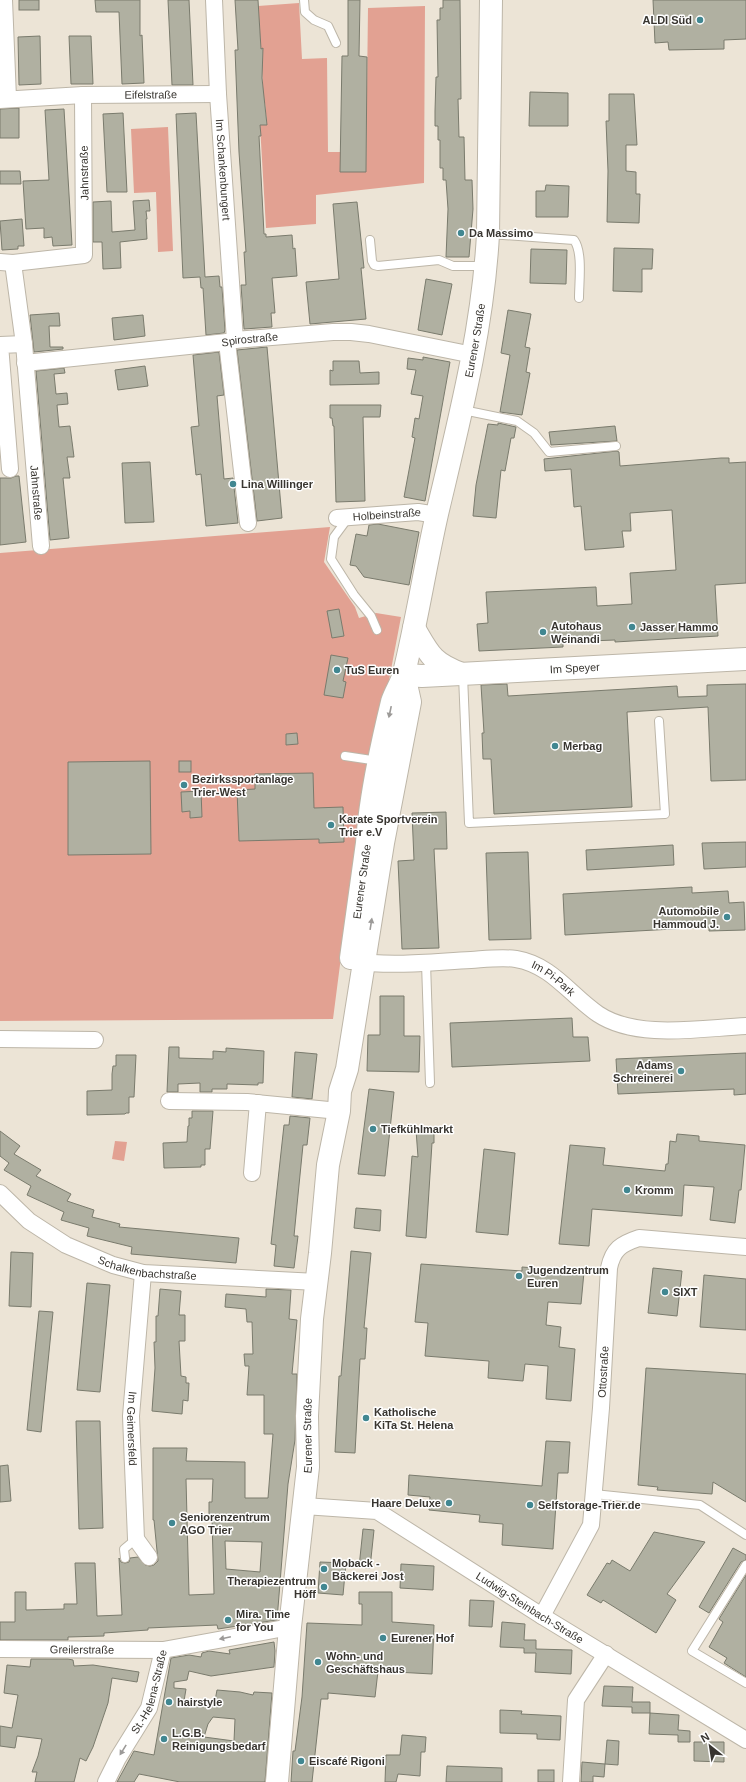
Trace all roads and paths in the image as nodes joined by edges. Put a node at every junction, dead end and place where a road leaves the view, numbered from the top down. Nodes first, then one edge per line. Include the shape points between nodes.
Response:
1 (4, 0) edge
2 (214, 0) edge
3 (304, 0) edge
4 (491, 0) edge
5 (336, 42) dead end
6 (218, 94) junction
7 (83, 95) junction
8 (4, 99) edge
9 (488, 234) junction
10 (370, 240) dead end
11 (6, 263) edge
12 (486, 266) junction
13 (578, 298) dead end
14 (231, 341) junction
15 (24, 344) junction
16 (473, 355) junction
17 (25, 363) junction
18 (462, 410) junction
19 (616, 446) dead end
20 (34, 466) junction
21 (5, 470) edge
22 (437, 515) junction
23 (343, 518) joint
24 (248, 523) dead end
25 (41, 546) dead end
26 (414, 628) junction
27 (377, 630) dead end
28 (746, 659) edge
29 (463, 674) junction
30 (404, 675) junction
31 (658, 721) dead end
32 (345, 756) dead end
33 (389, 762) junction
34 (358, 962) junction
35 (426, 963) junction
36 (746, 1026) edge
37 (0, 1039) edge
38 (95, 1040) dead end
39 (430, 1083) dead end
40 (169, 1101) dead end
41 (340, 1101) junction
42 (258, 1103) junction
43 (252, 1173) dead end
44 (0, 1193) edge
45 (746, 1248) edge
46 (142, 1273) junction
47 (317, 1282) junction
48 (594, 1494) junction
49 (304, 1506) junction
50 (746, 1535) edge
51 (136, 1539) junction
52 (149, 1557) dead end
53 (125, 1558) dead end
54 (746, 1565) edge
55 (542, 1616) junction
56 (290, 1626) junction
57 (0, 1649) edge
58 (164, 1650) junction
59 (606, 1654) junction
60 (746, 1684) edge
61 (746, 1740) edge
62 (106, 1782) edge
63 (277, 1782) edge
64 (571, 1782) edge

1 - 8 street
2 - 6 street, Im Schankenbungert
3 - 5 lane via 305,12 314,20 328,26
4 - 9 street, Eurener Straße
6 - 7 street, Eifelstraße
6 - 14 street, Im Schankenbungert
7 - 8 street
7 - 11 street, Jahnstraße via 84,255
9 - 12 street, Eurener Straße
9 - 13 lane via 574,240 579,253
10 - 12 lane via 372,261 378,266 438,260 453,266
11 - 15 street, Jahnstraße
12 - 16 street, Eurener Straße
14 - 16 street, Spirostraße via 351,332
14 - 17 street, Spirostraße
14 - 24 street, Im Schankenbungert
15 - 17 street, Jahnstraße
15 - 21 street via 0,345
16 - 18 street, Eurener Straße
17 - 20 street, Jahnstraße
18 - 19 lane via 517,421 534,433 549,452
18 - 22 street, Eurener Straße
20 - 21 street
20 - 25 street, Jahnstraße
22 - 23 street, Holbeinstraße via 418,512
22 - 26 street, Eurener Straße
23 - 27 lane via 334,537 331,558 354,595 371,616
26 - 29 street via 427,651 439,664
26 - 30 street, Eurener Straße
28 - 29 street, Im Speyer
29 - 30 street, Im Speyer
29 - 31 lane via 469,823 664,814
30 - 33 street, Eurener Straße via 410,702
32 - 33 lane
33 - 34 street, Eurener Straße via 368,824 375,843
34 - 35 street, Im Pi-Park
34 - 41 street, Eurener Straße via 336,1068
35 - 36 street, Im Pi-Park via 502,958 528,962 543,968 597,1013 617,1024 632,1028 656,1030
35 - 39 lane
37 - 38 street
40 - 42 street
41 - 42 street
41 - 47 street, Eurener Straße via 328,1165
42 - 43 street
44 - 46 street, Schalkenbachstraße via 29,1221 66,1245 113,1265
45 - 48 street, Ottostraße via 639,1238 626,1242 616,1250 609,1268
46 - 47 street, Schalkenbachstraße
46 - 51 street, Im Geimersfeld via 131,1416
47 - 49 street, Eurener Straße via 312,1319 307,1416 308,1467
48 - 50 lane via 700,1504
48 - 55 street, Ottostraße via 590,1525
49 - 55 street, Ludwig-Steinbach-Straße via 377,1511
49 - 56 street, Eurener Straße
51 - 52 street
51 - 53 lane via 124,1549
54 - 60 lane via 692,1651
55 - 59 street, Ludwig-Steinbach-Straße
56 -> 58 street, St.-Helena-Straße
56 - 63 street, Eurener Straße
57 - 58 street, Greilerstraße
58 -> 62 street, St.-Helena-Straße via 149,1708
59 - 61 street, Ludwig-Steinbach-Straße
59 - 64 street via 576,1700

